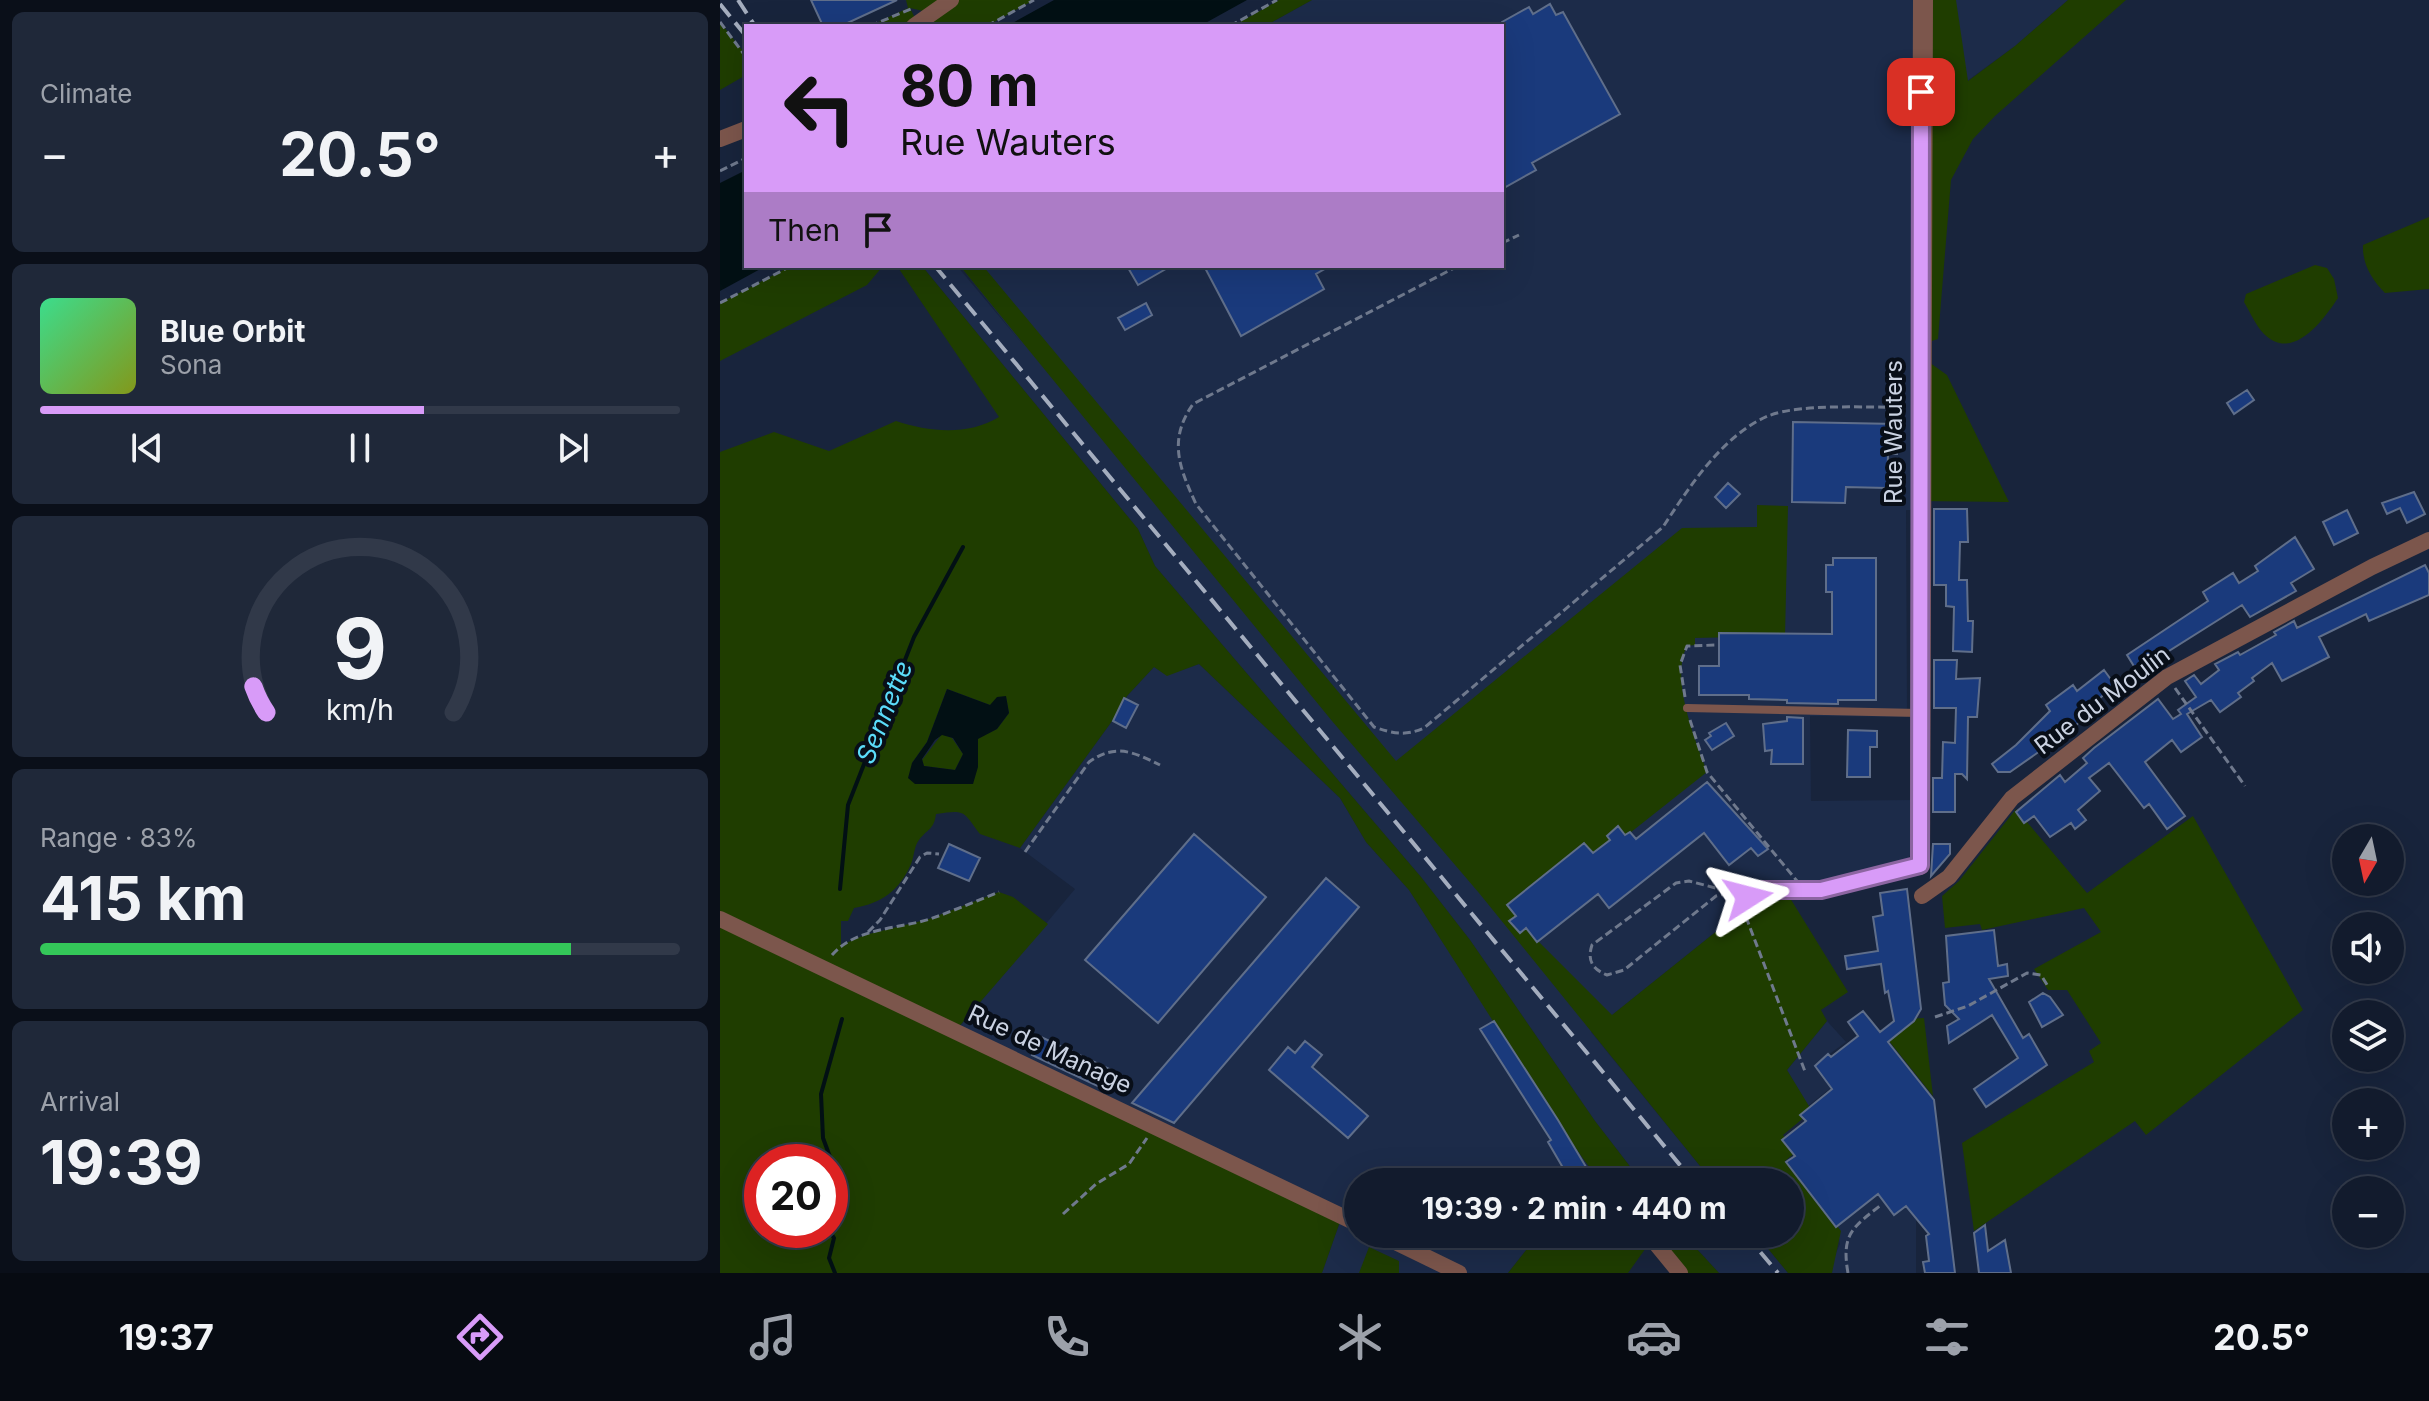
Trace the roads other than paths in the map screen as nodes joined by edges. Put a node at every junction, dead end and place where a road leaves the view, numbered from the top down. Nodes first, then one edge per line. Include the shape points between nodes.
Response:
1 (951, 0) edge
2 (1923, 0) edge
3 (917, 24) edge
4 (744, 130) edge
5 (720, 139) edge
6 (2429, 540) edge
7 (1687, 708) road end
8 (1920, 713) junction
9 (1920, 865) joint
10 (1922, 896) dead end
11 (1745, 908) road end
12 (720, 919) edge
13 (1344, 1217) edge
14 (1408, 1248) edge
15 (1659, 1248) edge
16 (1459, 1273) edge
17 (1680, 1273) edge

1 - 3 street
2 - 8 street, Rue Wauters
4 - 5 street
6 - 10 street, Rue du Moulin via 2167,677 2012,798 1949,877
7 - 8 lane
8 - 9 street, Rue Wauters
9 - 11 lane via 1836,887 1761,890 1748,897
12 - 13 street, Rue de Manage
14 - 16 street
15 - 17 street

